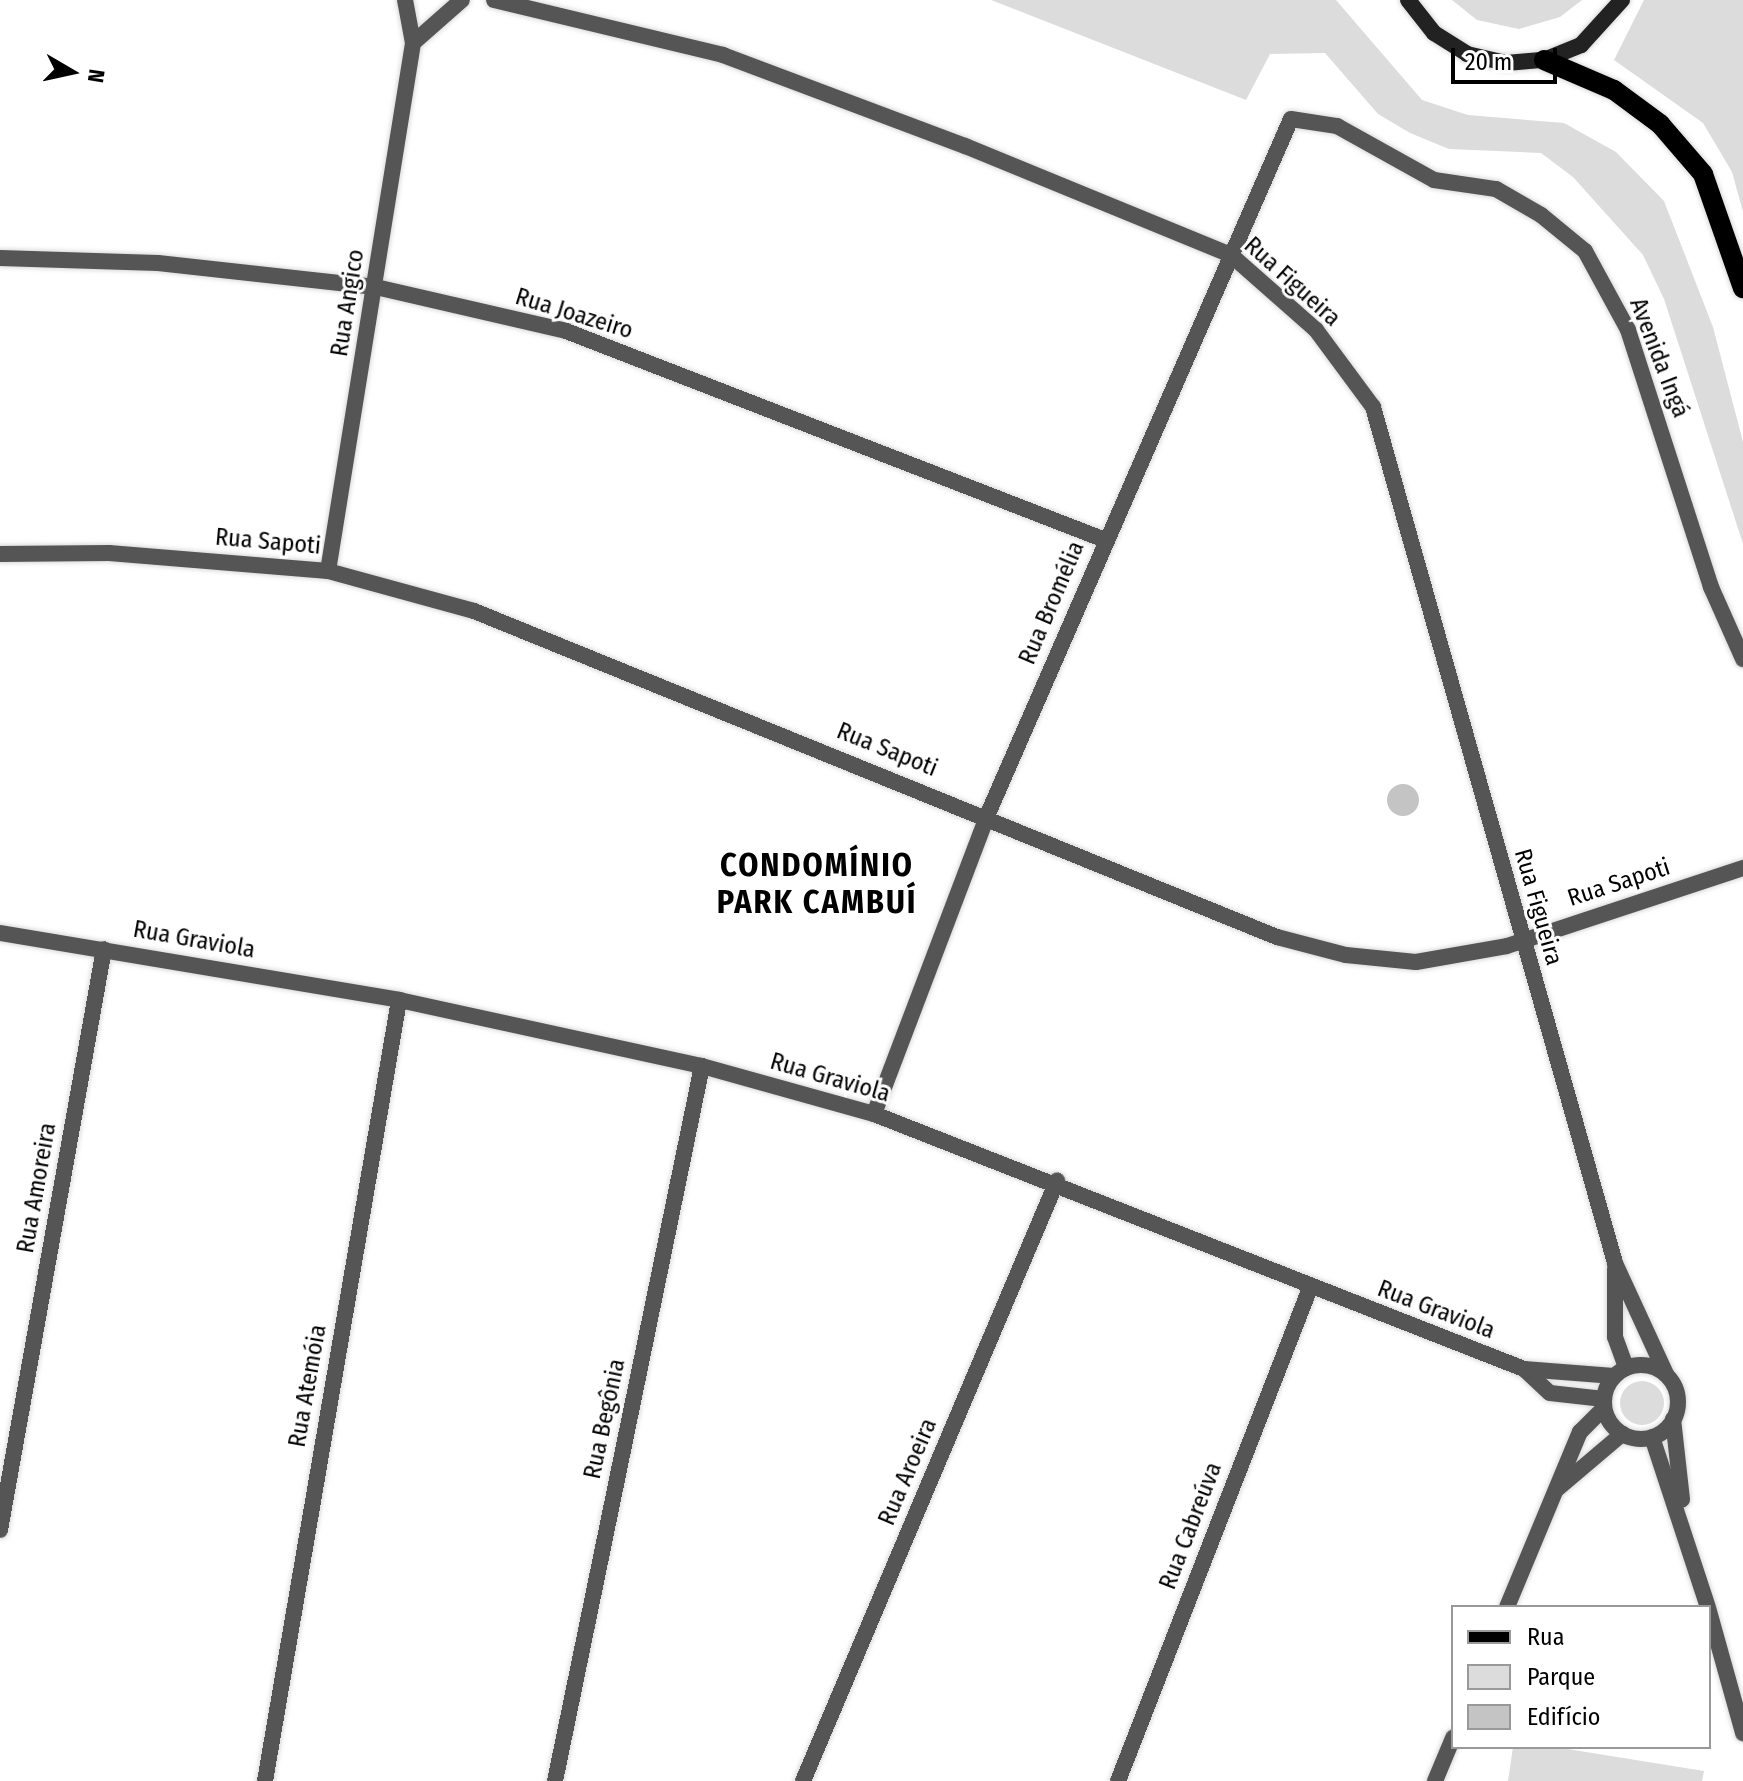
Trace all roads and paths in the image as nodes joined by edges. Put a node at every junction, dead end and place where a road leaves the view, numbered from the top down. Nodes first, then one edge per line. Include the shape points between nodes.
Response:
1 (405, 0) edge
2 (462, 0) edge
3 (494, 0) edge
4 (1408, 0) edge
5 (1622, 0) edge
6 (413, 43) junction
7 (1544, 60) junction
8 (1291, 119) joint
9 (1231, 255) junction
10 (0, 258) edge
11 (376, 287) junction
12 (1743, 288) edge
13 (1105, 540) junction
14 (0, 554) edge
15 (328, 571) junction
16 (1743, 659) edge
17 (987, 816) junction
18 (1743, 868) edge
19 (0, 933) edge
20 (1523, 941) junction
21 (104, 949) junction
22 (399, 1000) junction
23 (702, 1066) junction
24 (874, 1114) junction
25 (1057, 1181) junction
26 (1615, 1263) junction
27 (1310, 1288) junction
28 (1524, 1369) junction
29 (1620, 1372) junction
30 (1666, 1374) junction
31 (1604, 1403) junction
32 (1673, 1419) junction
33 (1622, 1434) junction
34 (1652, 1437) junction
35 (1555, 1491) junction
36 (1684, 1521) junction
37 (0, 1530) edge
38 (1508, 1605) edge
39 (1707, 1605) edge
40 (1711, 1620) edge
41 (1743, 1733) edge
42 (1451, 1743) edge
43 (265, 1781) edge
44 (555, 1781) edge
45 (803, 1781) edge
46 (1118, 1781) edge
47 (1435, 1781) edge

1 - 6 street, Rua Angico
2 - 6 street
3 - 9 street, Rua Figueira via 723,55
4 - 7 main road via 1434,33 1467,54 1506,63
5 - 7 main road via 1581,45
6 - 11 street, Rua Angico
7 - 12 main road via 1614,90 1660,124 1703,174
8 - 9 street, Rua Bromélia
8 - 16 street, Avenida Ingá via 1337,126 1434,180 1496,189 1541,215 1585,251 1628,330 1711,587
9 - 13 street, Rua Bromélia
9 - 20 street, Rua Figueira via 1316,330 1373,407
10 - 11 street, Rua Joazeiro via 158,263
11 - 13 street, Rua Joazeiro via 566,331
11 - 15 street, Rua Angico
13 - 17 street, Rua Bromélia
14 - 15 street, Rua Sapoti via 109,553
15 - 17 street, Rua Sapoti via 474,611
17 - 20 street, Rua Sapoti via 1277,937 1346,955 1416,962
17 - 24 street, Rua Bromélia
18 - 20 street, Rua Sapoti
19 - 21 street, Rua Graviola
20 - 26 street, Rua Figueira
21 - 22 street, Rua Graviola
21 - 37 street, Rua Amoreira
22 - 23 street, Rua Graviola
22 - 43 street, Rua Atemóia
23 - 24 street, Rua Graviola
23 - 44 street, Rua Begônia
24 - 25 street, Rua Graviola
25 - 27 street, Rua Graviola
25 - 45 street, Rua Aroeira
26 - 29 street
26 - 30 street
27 - 28 street, Rua Graviola
27 - 46 street, Rua Cabreúva
28 - 29 street
28 - 31 street, Rua Graviola via 1550,1393
29 - 30 street via 1647,1365
29 - 31 street
30 - 32 street via 1676,1391
31 - 33 street
31 - 35 street via 1580,1432
32 - 34 street
32 - 36 street
33 - 34 street
33 - 35 street
34 - 36 street
35 - 38 street
36 - 39 street
40 - 41 street
42 - 47 street

